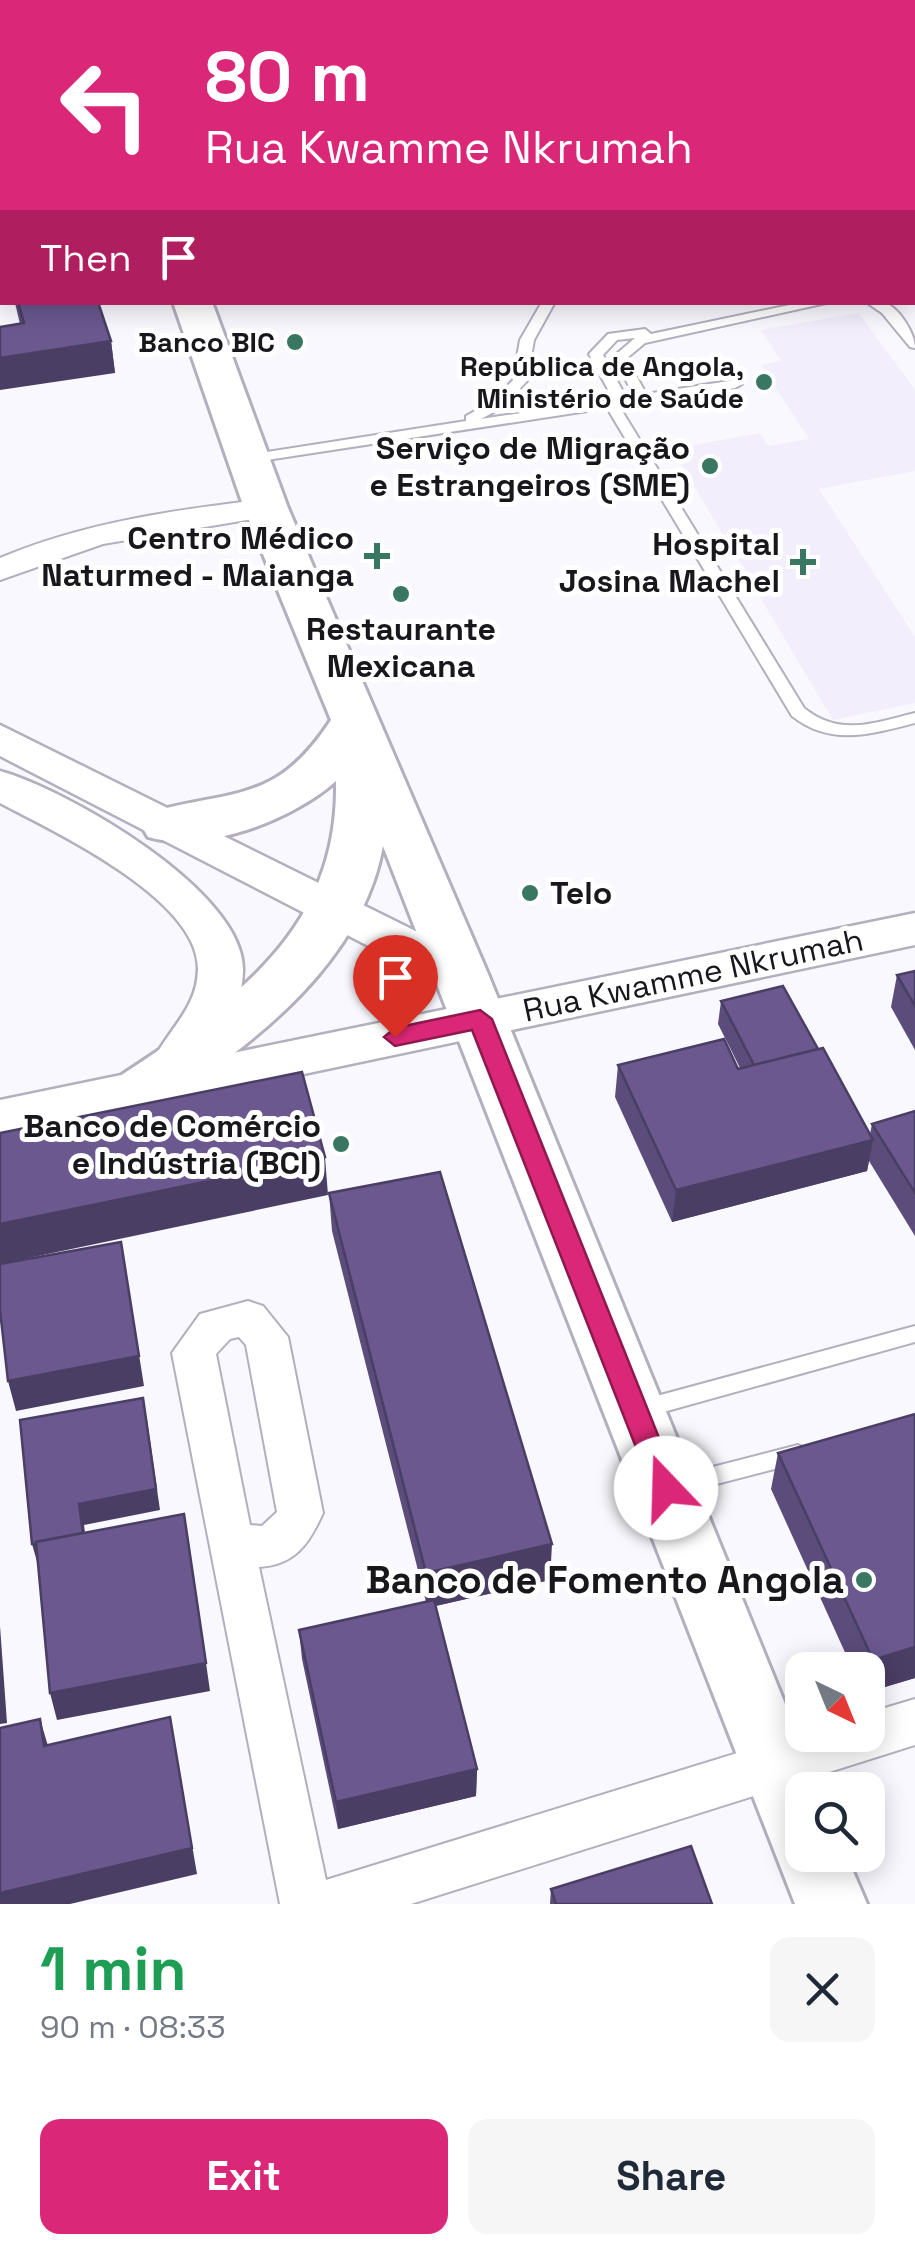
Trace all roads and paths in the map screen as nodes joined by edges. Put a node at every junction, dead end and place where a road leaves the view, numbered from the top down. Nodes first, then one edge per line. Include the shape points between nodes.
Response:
1 (193, 305) edge
2 (547, 305) edge
3 (810, 305) edge
4 (878, 305) edge
5 (661, 332) junction
6 (915, 344) edge
7 (736, 384) dead end
8 (642, 398) junction
9 (615, 402) junction
10 (448, 428) junction
11 (248, 459) junction
12 (266, 508) junction
13 (0, 570) edge
14 (357, 717) junction
15 (915, 718) edge
16 (0, 739) edge
17 (0, 785) edge
18 (166, 826) junction
19 (336, 910) junction
20 (915, 929) edge
21 (471, 996) junction
22 (143, 1089) junction
23 (0, 1118) edge
24 (915, 1334) edge
25 (636, 1410) junction
26 (819, 1448) edge
27 (666, 1488) junction
28 (229, 1537) dead end
29 (915, 1722) edge
30 (776, 1765) junction
31 (785, 1789) edge
32 (818, 1872) edge
33 (306, 1904) edge
34 (330, 1904) edge
35 (831, 1904) edge

1 - 11 main road
2 - 10 lane via 528,330 520,381 510,394
3 - 5 lane
4 - 6 lane
5 - 8 lane via 620,357
5 - 9 lane via 631,333 600,345 596,354
7 - 8 lane
8 - 9 lane
9 - 10 lane
9 - 15 lane via 798,712 826,732
10 - 11 lane
11 - 12 main road
12 - 13 street via 89,535
12 - 14 main road
14 - 18 main road via 338,752 292,795 255,811
14 - 19 main road via 355,860
14 - 21 main road
16 - 18 street
17 - 22 street via 134,858 179,892 217,945 216,1008 199,1037
18 - 19 street
19 - 21 street
19 - 22 main road via 262,1002
20 - 21 street, Rua Kwamme Nkrumah
21 - 22 street, Rua Kwamme Nkrumah
21 - 25 main road
22 - 23 street, Rua Kwamme Nkrumah
24 - 25 lane
25 - 27 main road
26 - 27 lane
27 - 30 main road
28 - 33 street
29 - 30 street
30 - 31 main road
30 - 34 street
32 - 35 main road

